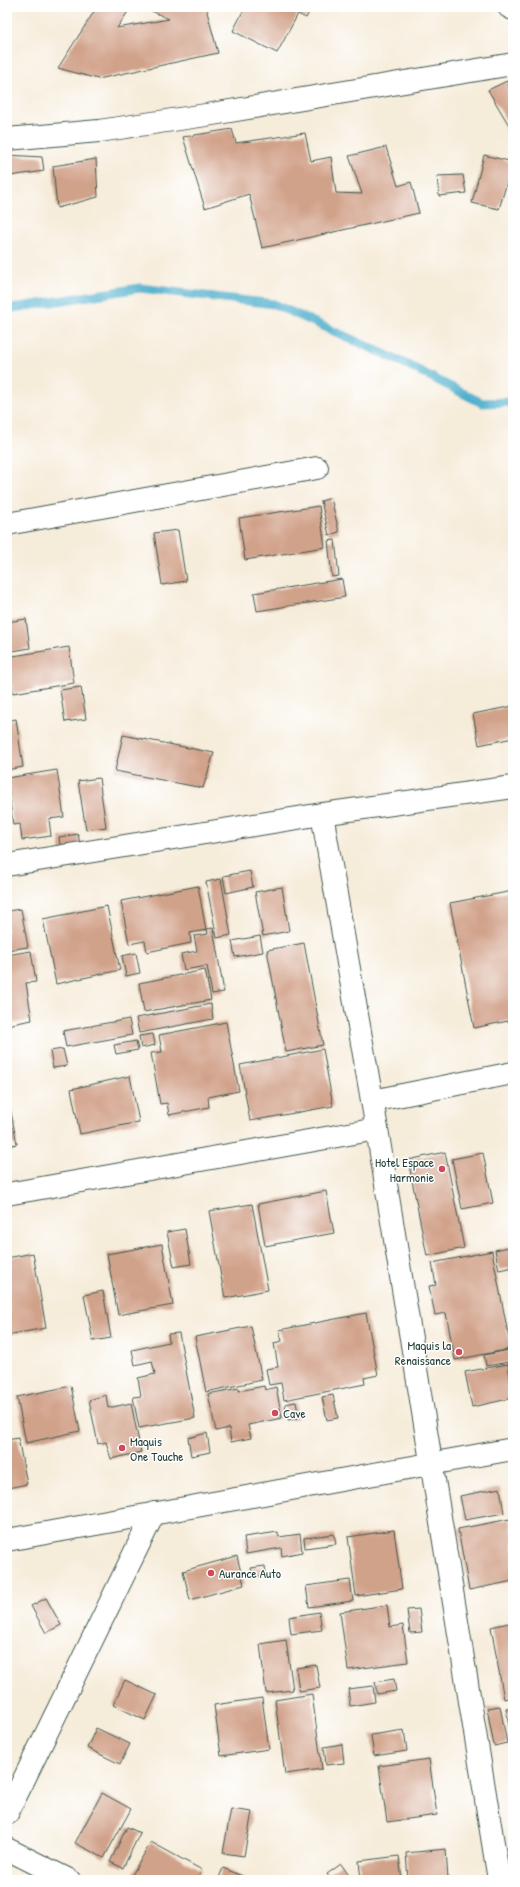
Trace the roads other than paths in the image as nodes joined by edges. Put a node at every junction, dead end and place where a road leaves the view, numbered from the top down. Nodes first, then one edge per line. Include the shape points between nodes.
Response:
1 (509, 7) edge
2 (513, 9) edge
3 (513, 64) edge
4 (7, 139) edge
5 (317, 468) dead end
6 (7, 524) edge
7 (513, 787) edge
8 (322, 814) junction
9 (7, 865) edge
10 (513, 1073) edge
11 (372, 1101) junction
12 (377, 1129) junction
13 (7, 1194) edge
14 (513, 1448) edge
15 (431, 1464) junction
16 (154, 1513) junction
17 (7, 1540) edge
18 (7, 1814) edge
19 (7, 1849) edge
20 (69, 1880) edge
21 (499, 1880) edge

1 - 2 street
3 - 4 street via 99,131
5 - 6 street
7 - 8 street
8 - 9 street
8 - 11 street
10 - 11 street
11 - 12 street
12 - 13 street
12 - 15 street
14 - 15 street
15 - 16 street
15 - 21 street
16 - 17 street
16 - 18 street
19 - 20 street

